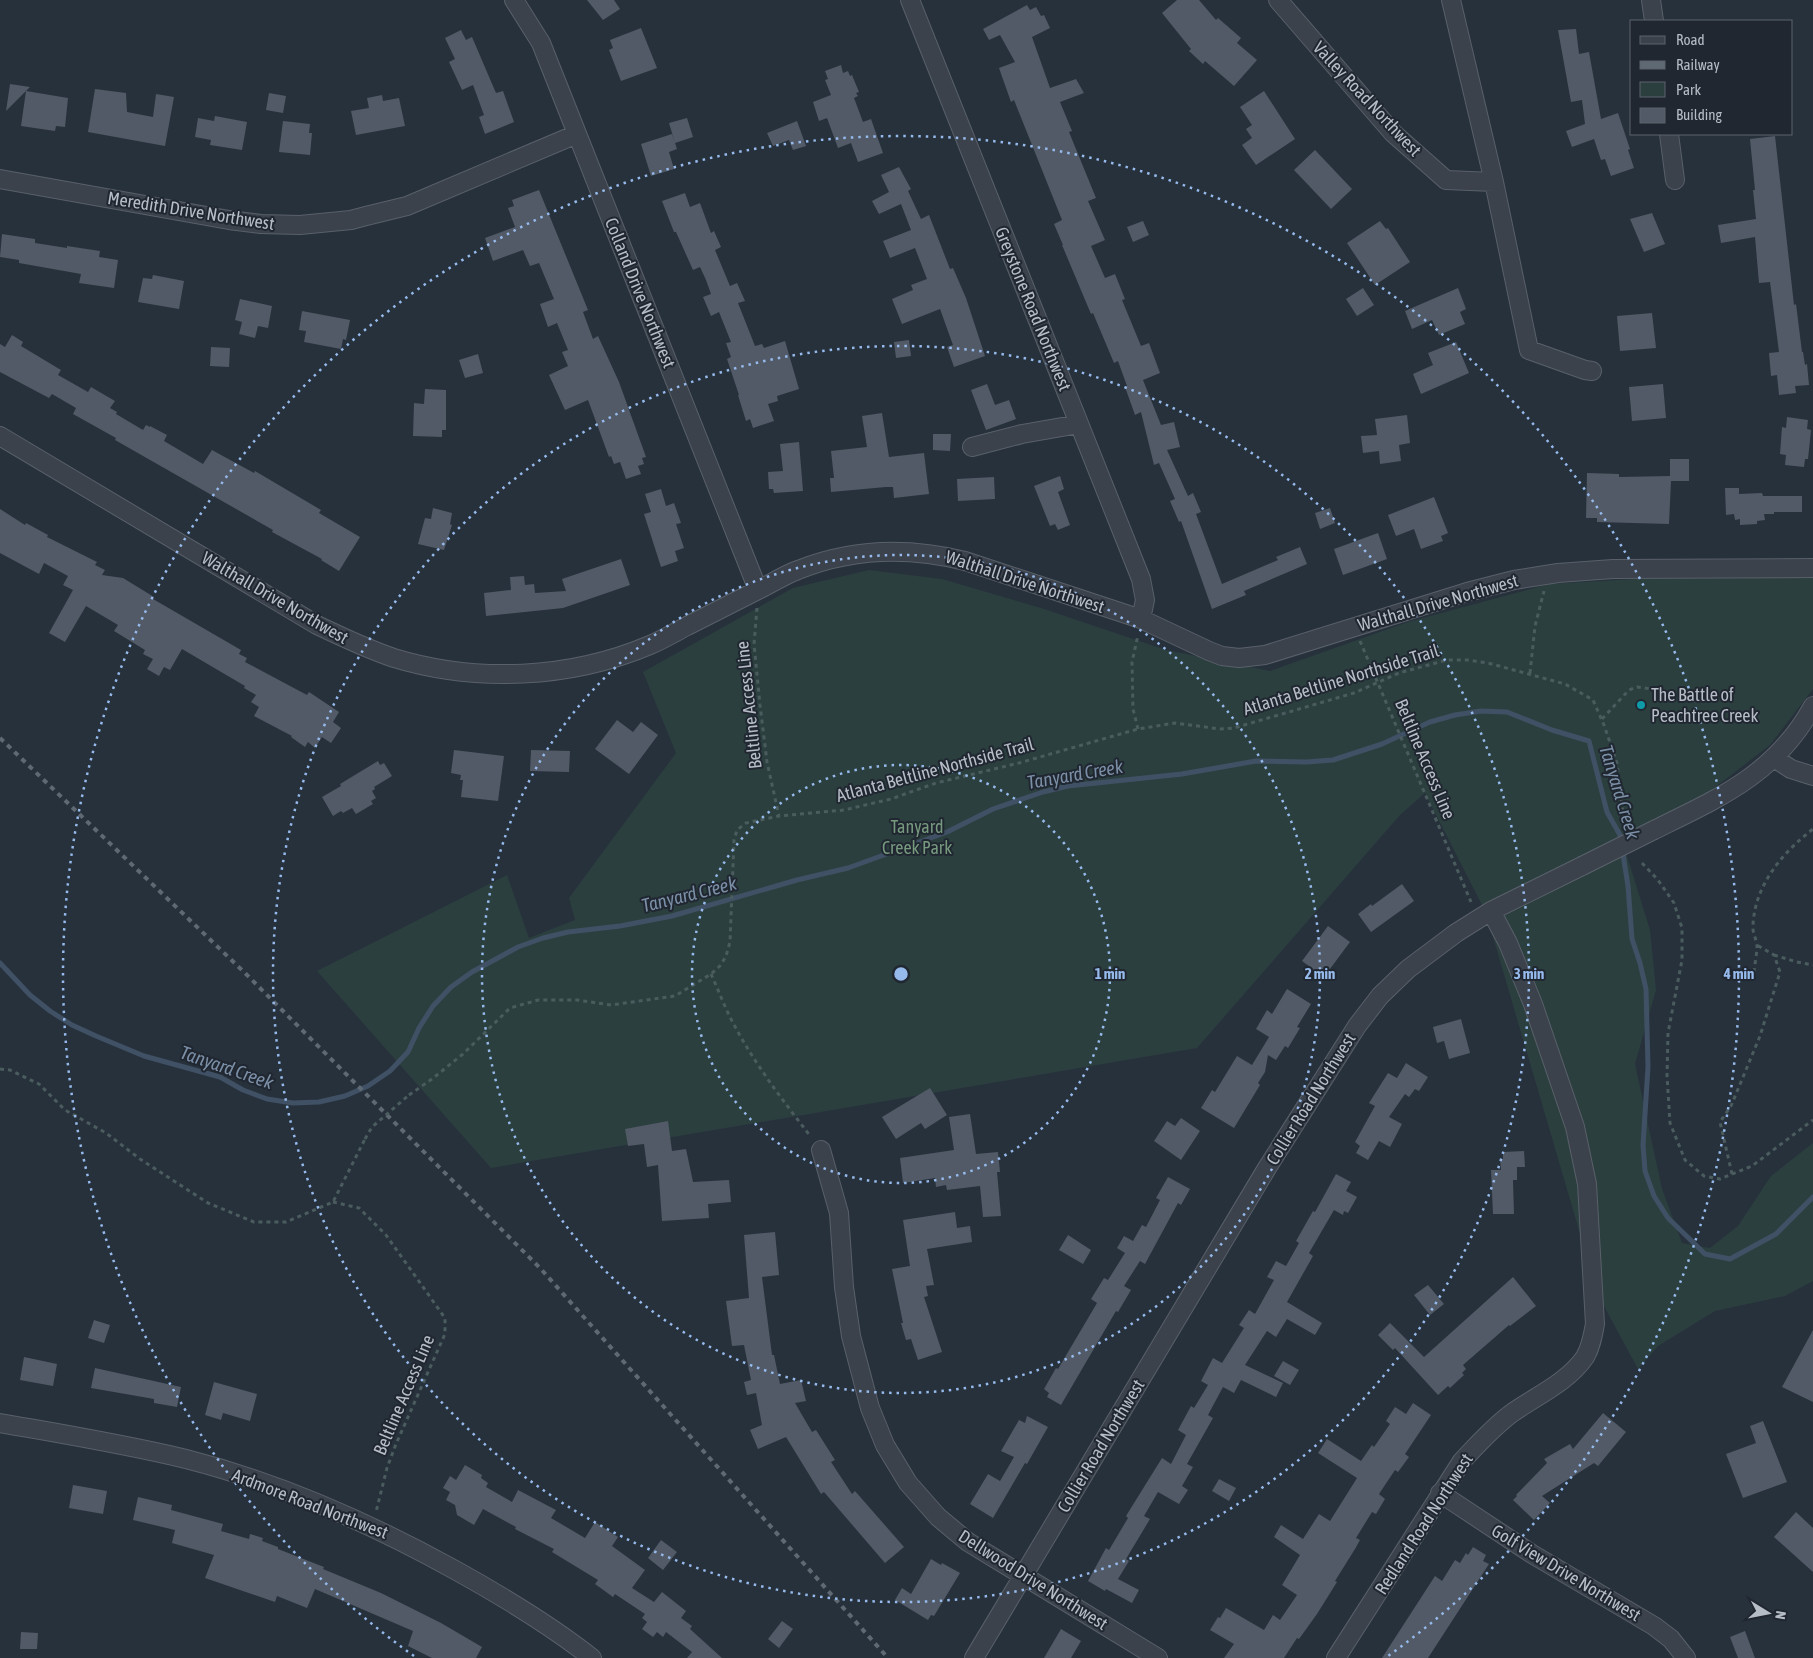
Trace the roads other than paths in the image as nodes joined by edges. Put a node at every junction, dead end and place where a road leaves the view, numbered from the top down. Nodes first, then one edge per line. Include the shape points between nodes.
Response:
1 (514, 0) edge
2 (1278, 0) edge
3 (1451, 0) edge
4 (1651, 0) edge
5 (914, 1) edge
6 (1654, 20) edge
7 (577, 134) junction
8 (1669, 135) edge
9 (0, 179) edge
10 (1675, 180) dead end
11 (1494, 182) junction
12 (1592, 371) dead end
13 (1079, 424) junction
14 (0, 436) edge
15 (972, 447) dead end
16 (1813, 568) edge
17 (758, 590) junction
18 (1141, 619) junction
19 (1813, 706) edge
20 (1774, 758) junction
21 (1813, 776) edge
22 (1491, 910) junction
23 (821, 1150) road end
24 (0, 1423) edge
25 (1440, 1494) junction
26 (1023, 1576) junction
27 (592, 1658) edge
28 (974, 1658) edge
29 (1158, 1658) edge
30 (1336, 1658) edge
31 (1686, 1658) edge

1 - 7 street, Colland Drive Northwest via 541,44
2 - 11 street, Valley Road Northwest via 1394,134 1446,180
3 - 11 street
4 - 6 street
5 - 13 street, Greystone Road Northwest
7 - 9 street, Meredith Drive Northwest via 408,206 351,220 300,225 229,220
7 - 17 street, Colland Drive Northwest
8 - 10 street
11 - 12 street via 1530,350
13 - 15 street
13 - 18 street, Greystone Road Northwest via 1141,579 1145,600
14 - 17 street, Walthall Drive Northwest via 317,625 385,655 439,669 521,674 576,668 650,645
16 - 18 street, Walthall Drive Northwest via 1613,569 1558,573 1467,592 1265,654 1239,658 1209,651
17 - 18 street, Walthall Drive Northwest via 797,570 834,558 872,552 915,551 965,561
19 - 20 street, Collier Road Northwest
20 - 21 street via 1791,769
20 - 22 street, Collier Road Northwest, bridge via 1726,795
22 - 25 street, Redland Road Northwest via 1533,1004 1575,1127 1586,1184 1595,1324 1585,1357 1567,1376 1487,1434 1462,1461
22 - 26 street, Collier Road Northwest via 1408,969 1380,996 1357,1026 1267,1168
23 - 26 street, Dellwood Drive Northwest via 839,1212 851,1336 870,1408 885,1445 908,1483 938,1517 968,1542
24 - 27 street, Ardmore Road Northwest via 105,1441 187,1460 299,1496 403,1541 498,1594
25 - 30 street, Redland Road Northwest
25 - 31 street, Golf View Drive Northwest via 1532,1554 1654,1626 1671,1639
26 - 28 street, Collier Road Northwest
26 - 29 street, Dellwood Drive Northwest

